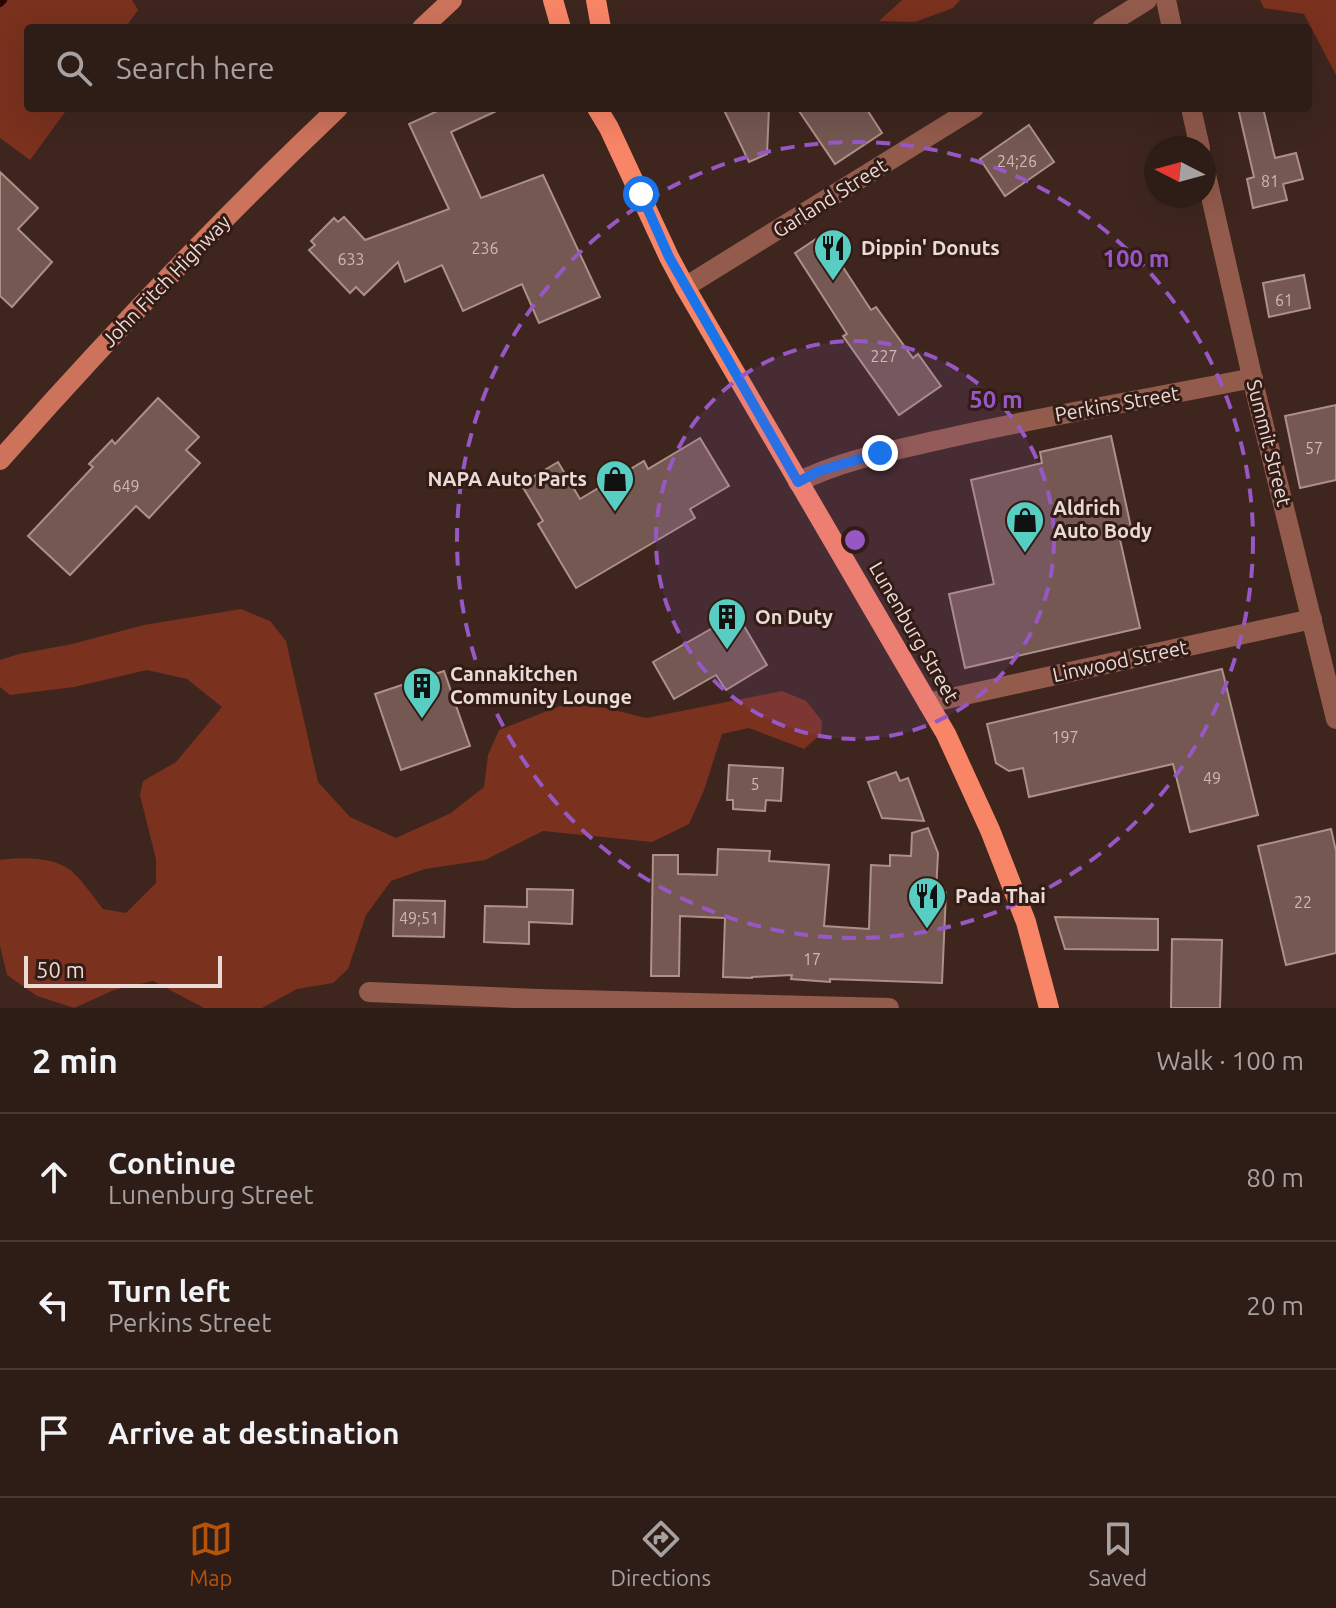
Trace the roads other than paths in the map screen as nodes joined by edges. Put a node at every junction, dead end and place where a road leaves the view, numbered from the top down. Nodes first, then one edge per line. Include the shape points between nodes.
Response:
1 (452, 0) edge
2 (553, 0) edge
3 (596, 0) edge
4 (1147, 0) edge
5 (1166, 0) edge
6 (426, 24) edge
7 (560, 24) edge
8 (600, 24) edge
9 (1108, 24) edge
10 (1171, 24) edge
11 (334, 112) edge
12 (968, 112) edge
13 (1192, 112) edge
14 (609, 118) edge
15 (1197, 136) edge
16 (1214, 208) edge
17 (685, 287) junction
18 (1253, 378) junction
19 (0, 460) edge
20 (798, 482) junction
21 (1312, 619) junction
22 (928, 703) junction
23 (1336, 719) edge
24 (369, 992) dead end
25 (889, 1008) edge
26 (1049, 1008) edge

1 - 6 main road
2 - 7 main road
3 - 8 main road
4 - 9 street
5 - 10 street
11 - 19 main road, John Fitch Highway via 142,305
12 - 17 street, Garland Street
13 - 15 street
14 - 17 main road, Lunenburg Street
16 - 18 street, Summit Street
17 - 20 main road, Lunenburg Street
18 - 20 street, Perkins Street via 981,430 850,462
18 - 21 street, Summit Street
20 - 22 main road, Lunenburg Street
21 - 22 street, Linwood Street
21 - 23 street, Summit Street
22 - 26 main road, Lunenburg Street via 1000,856 1026,922
24 - 25 street

